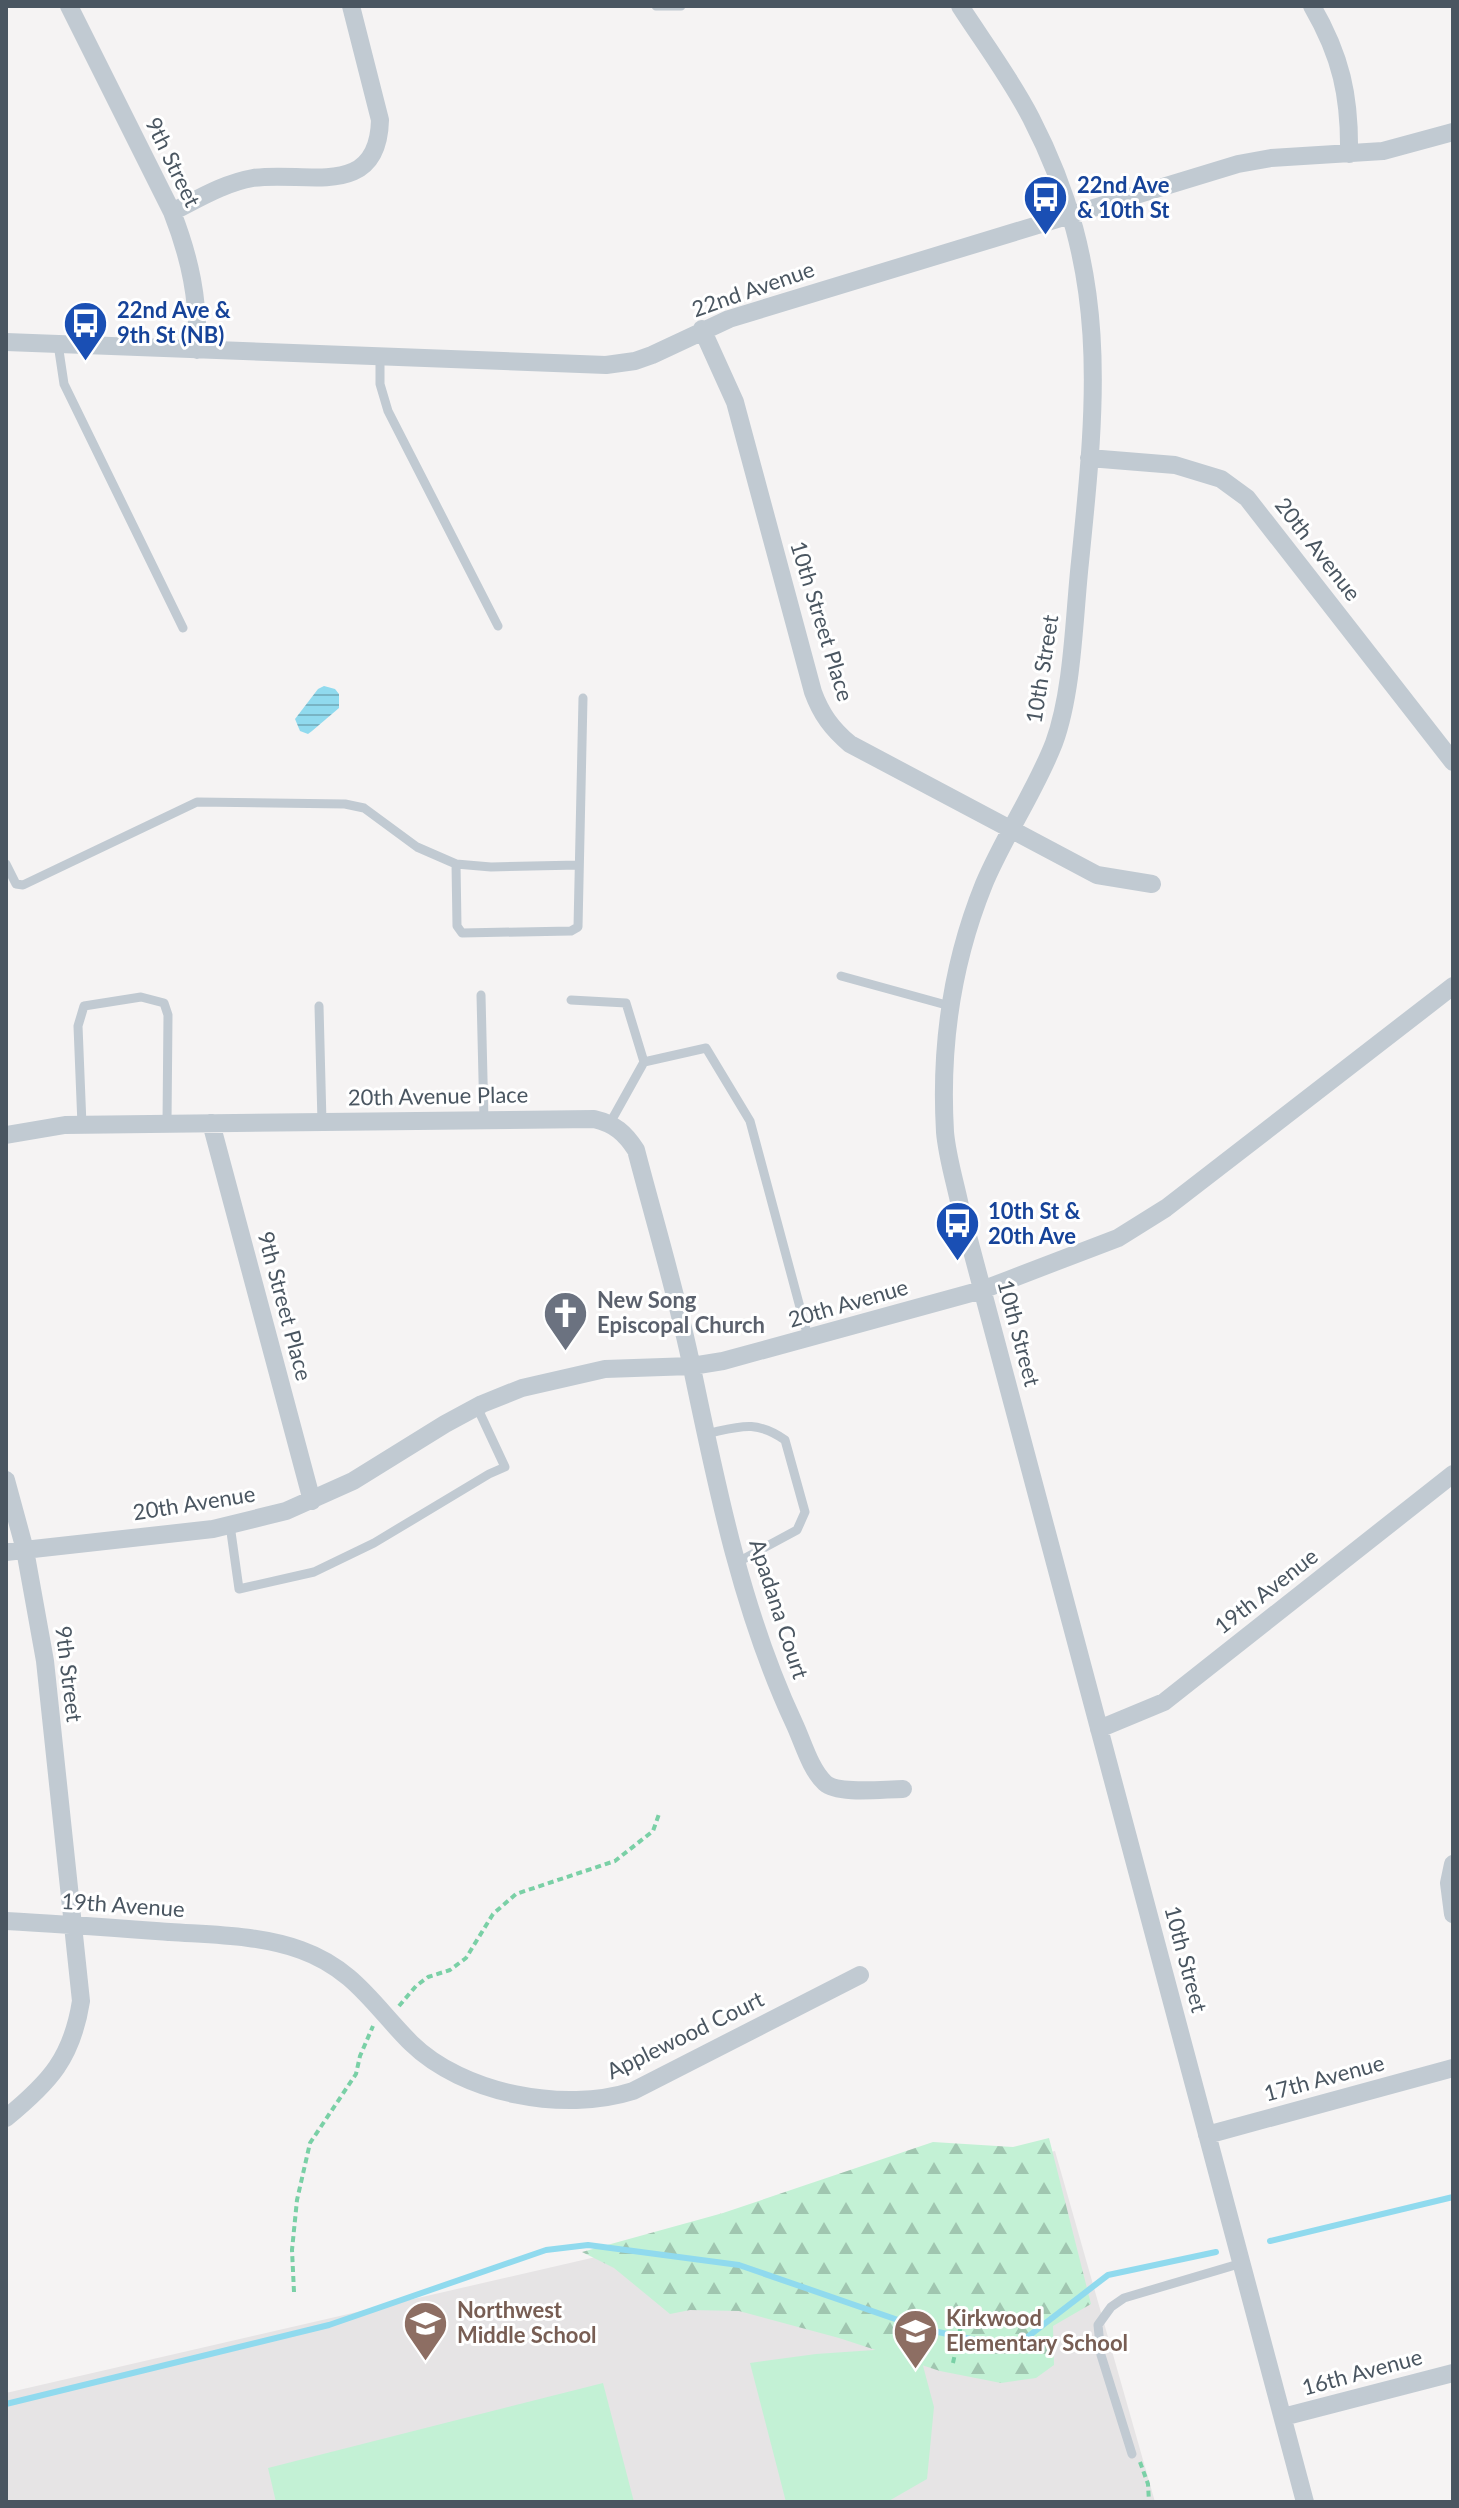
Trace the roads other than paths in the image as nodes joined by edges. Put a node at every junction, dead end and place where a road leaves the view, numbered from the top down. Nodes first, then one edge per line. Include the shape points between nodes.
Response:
1 (69, 6) edge
2 (351, 6) edge
3 (656, 6) edge
4 (681, 6) edge
5 (960, 6) edge
6 (1312, 6) edge
7 (1453, 132) edge
8 (1349, 154) junction
9 (172, 212) junction
10 (1072, 214) junction
11 (702, 329) junction
12 (6, 342) edge
13 (58, 344) junction
14 (197, 350) junction
15 (380, 357) junction
16 (1089, 458) junction
17 (498, 626) dead end
18 (183, 628) dead end
19 (583, 698) dead end
20 (1453, 762) edge
21 (1013, 830) junction
22 (6, 864) edge
23 (456, 864) junction
24 (579, 865) junction
25 (1152, 884) dead end
26 (841, 976) dead end
27 (1453, 986) edge
28 (481, 995) dead end
29 (571, 1000) dead end
30 (319, 1006) dead end
31 (950, 1006) junction
32 (644, 1062) junction
33 (484, 1120) junction
34 (322, 1122) junction
35 (167, 1123) junction
36 (211, 1123) junction
37 (610, 1123) junction
38 (82, 1125) junction
39 (6, 1135) edge
40 (982, 1290) junction
41 (808, 1339) junction
42 (692, 1366) junction
43 (477, 1407) junction
44 (705, 1434) junction
45 (1453, 1474) edge
46 (6, 1480) edge
47 (312, 1501) junction
48 (230, 1525) junction
49 (25, 1550) junction
50 (6, 1552) edge
51 (738, 1562) junction
52 (1099, 1729) junction
53 (903, 1789) dead end
54 (1453, 1864) edge
55 (1453, 1914) edge
56 (6, 1921) edge
57 (74, 1925) junction
58 (236, 1937) joint
59 (860, 1975) dead end
60 (1453, 2068) edge
61 (6, 2118) edge
62 (1207, 2135) junction
63 (1242, 2263) junction
64 (1453, 2373) edge
65 (1283, 2417) junction
66 (1132, 2454) road end
67 (1305, 2502) edge

1 - 9 street, 9th Street
2 - 9 street via 380,120 380,135 364,164 333,179 271,177 231,183
3 - 4 lane
5 - 10 street, 10th Street via 1030,116
6 - 8 street via 1346,89
7 - 8 street, 22nd Avenue via 1383,151
8 - 10 street, 22nd Avenue via 1238,164
9 - 14 street, 9th Street via 194,282
10 - 11 street, 22nd Avenue
10 - 16 street, 10th Street via 1094,339
11 - 15 street, 22nd Avenue via 652,355 606,365
11 - 21 street, 10th Street Place via 735,402 820,710 850,744
12 - 13 street, 22nd Avenue
13 - 14 street, 22nd Avenue
13 - 18 lane via 64,384
14 - 15 street, 22nd Avenue
15 - 17 lane via 388,411
16 - 20 street, 20th Avenue via 1175,465 1221,479 1247,498
16 - 21 street, 10th Street via 1062,714
19 - 24 lane
21 - 25 street, 10th Street Place via 1097,875
21 - 31 street, 10th Street via 985,882 960,949
22 - 23 lane via 20,886 187,805 210,802 355,805 425,852
23 - 24 lane
23 - 24 lane via 457,926 462,933 576,930
26 - 31 lane
27 - 40 street, 20th Avenue via 1166,1208 1118,1238
28 - 33 lane
29 - 32 lane via 626,1003
30 - 34 lane
31 - 40 street, 10th Street via 945,1135
32 - 37 lane
32 - 41 lane via 706,1048 750,1121
33 - 34 street, 20th Avenue Place
33 - 37 street, 20th Avenue Place
34 - 36 street, 20th Avenue Place
35 - 36 street, 20th Avenue Place
35 - 38 street, 20th Avenue Place
35 - 38 lane via 168,1015 164,1003 141,997 84,1006 78,1026
36 - 47 street, 9th Street Place
37 - 42 street via 636,1150
38 - 39 street, 20th Avenue Place
40 - 41 street, 20th Avenue
40 - 52 street, 10th Street
41 - 42 street, 20th Avenue
42 - 43 street, 20th Avenue via 605,1369 563,1377
42 - 44 street, Apadana Court
43 - 47 street, 20th Avenue
43 - 48 lane via 505,1467 314,1572 239,1589
44 - 51 street, Apadana Court
44 - 51 lane via 766,1427 785,1440 805,1512 797,1530
45 - 52 street, 19th Avenue via 1164,1702
46 - 49 street, 9th Street
47 - 48 street, 20th Avenue
48 - 49 street, 20th Avenue
49 - 50 street, 20th Avenue
49 - 57 street, 9th Street via 45,1661
51 - 53 street, Apadana Court via 776,1685 826,1784
52 - 62 street, 10th Street
54 - 55 street
56 - 57 street, 19th Avenue
57 - 58 street, 19th Avenue
57 - 61 street, 9th Street via 81,2001 68,2050 39,2091
58 - 59 street, Applewood Court via 279,1943 333,1965 359,1985 411,2043 462,2078 510,2093 585,2101 633,2091
60 - 62 street, 17th Avenue
62 - 63 street, 10th Street
63 - 65 street, 10th Street
63 - 66 lane via 1124,2298 1098,2325 1101,2355
64 - 65 street, 16th Avenue
65 - 67 street, 10th Street

